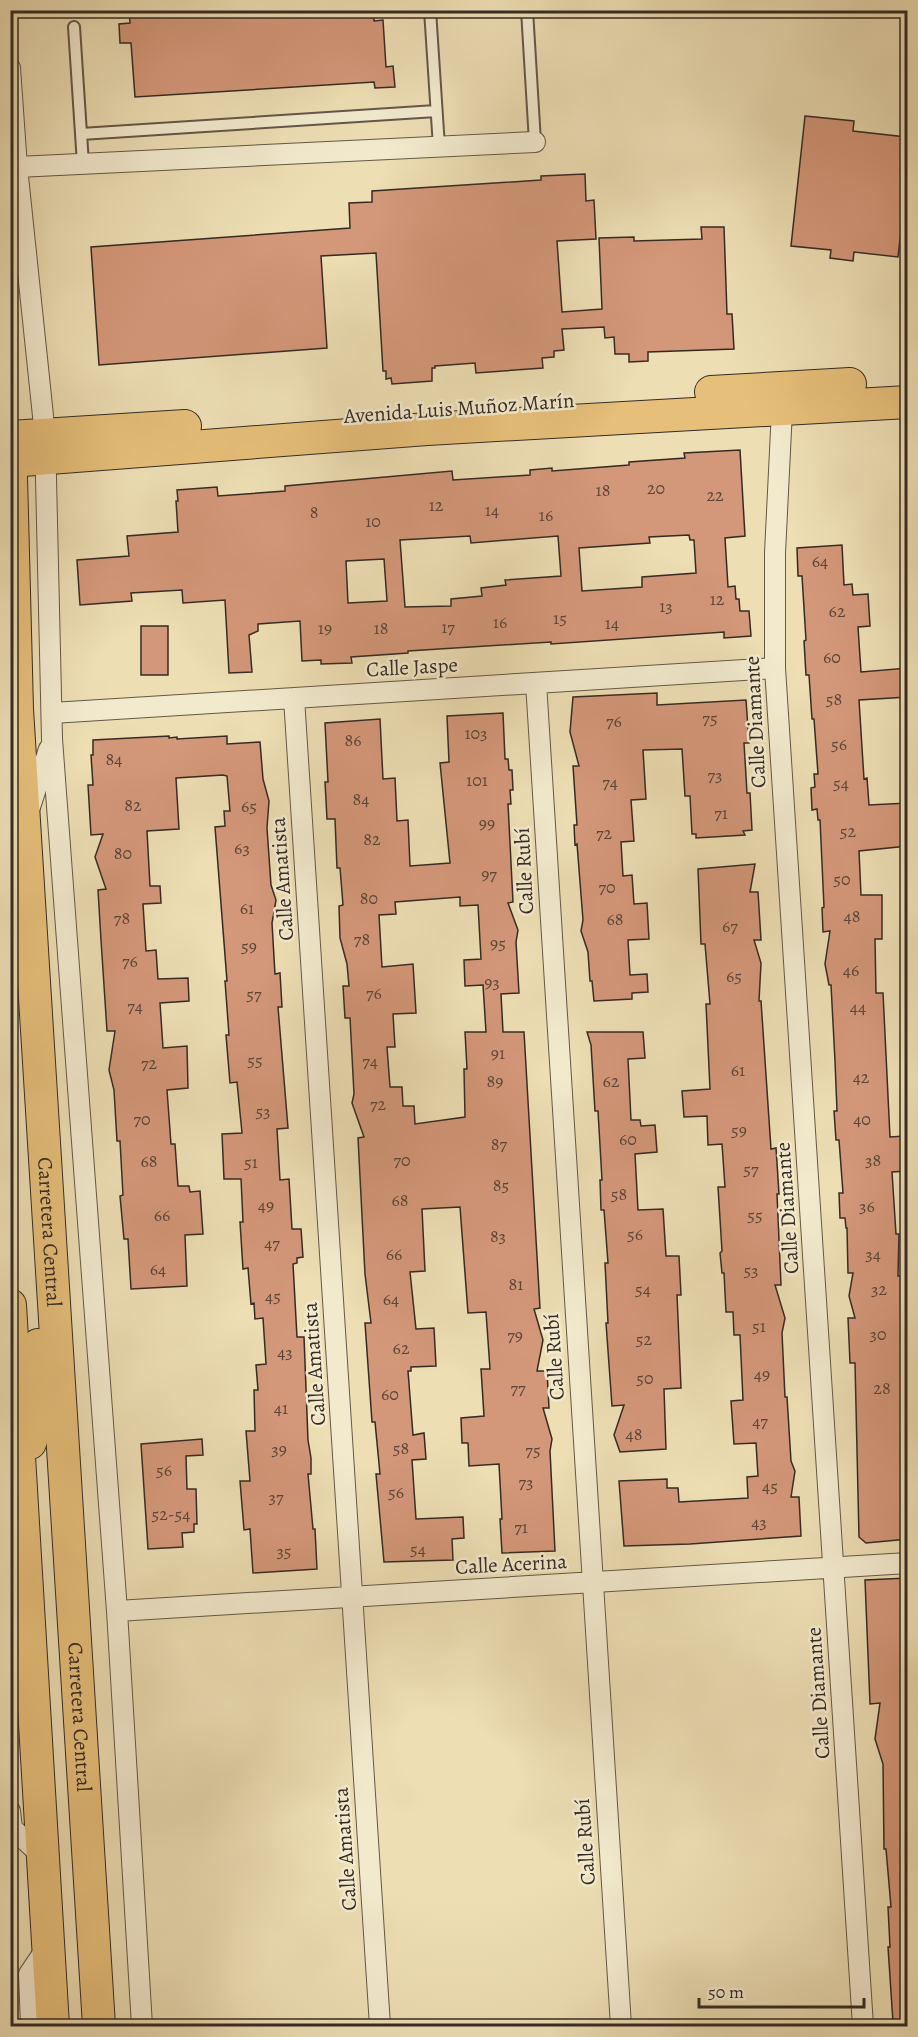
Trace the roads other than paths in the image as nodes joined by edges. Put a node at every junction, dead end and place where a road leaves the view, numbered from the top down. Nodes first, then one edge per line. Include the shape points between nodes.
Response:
1 (430, 10) edge
2 (527, 10) edge
3 (74, 27) dead end
4 (10, 68) edge
5 (436, 111) junction
6 (81, 134) junction
7 (535, 142) joint
8 (439, 147) junction
9 (83, 164) junction
10 (17, 166) junction
11 (908, 382) edge
12 (776, 399) junction
13 (908, 402) edge
14 (10, 437) edge
15 (45, 447) junction
16 (11, 461) edge
17 (775, 668) junction
18 (536, 683) junction
19 (294, 698) junction
20 (52, 713) junction
21 (52, 739) junction
22 (25, 820) junction
23 (54, 1292) junction
24 (10, 1305) edge
25 (15, 1473) edge
26 (908, 1563) edge
27 (834, 1568) junction
28 (592, 1583) junction
29 (353, 1597) junction
30 (117, 1611) junction
31 (76, 1672) junction
32 (10, 1811) edge
33 (43, 1857) junction
34 (48, 1946) junction
35 (31, 2026) edge
36 (53, 2026) edge
37 (99, 2026) edge
38 (142, 2026) edge
39 (380, 2026) edge
40 (621, 2026) edge
41 (863, 2026) edge

1 - 5 lane
2 - 7 lane
3 - 6 lane
4 - 10 street
5 - 6 lane
5 - 8 lane
6 - 9 lane
7 - 8 street
8 - 9 street
9 - 10 street
10 - 15 street
11 - 12 main road, Avenida Luis Muñoz Marín
12 - 13 main road, Avenida Luis Muñoz Marín
12 - 15 main road, Avenida Luis Muñoz Marín
12 - 15 main road, Avenida Luis Muñoz Marín via 599,418
12 - 17 street, Calle Diamante
14 - 15 main road, Avenida Luis Muñoz Marín
14 - 16 main road, Carretera Central
15 - 16 main road
15 - 20 street
16 - 22 main road, Carretera Central via 16,709
17 - 18 street, Calle Jaspe
17 - 27 street, Calle Diamante
18 - 19 street, Calle Jaspe
18 - 28 street, Calle Rubí
19 - 20 street, Calle Jaspe
19 - 29 street, Calle Amatista
20 - 21 street
21 - 22 street
21 - 30 street
22 - 23 main road, Carretera Central
23 - 25 main road via 37,1349 38,1420
23 - 31 main road, Carretera Central
24 - 25 main road, Carretera Central
25 - 31 main road via 39,1511 47,1534 51,1595
25 - 33 main road, Carretera Central
26 - 27 street, Calle Acerina
27 - 28 street, Calle Acerina
27 - 41 street, Calle Diamante
28 - 29 street, Calle Acerina
28 - 40 street, Calle Rubí
29 - 30 street, Calle Acerina
29 - 39 street, Calle Amatista
30 - 38 street
31 - 37 main road, Carretera Central
32 - 33 street via 12,1828
33 - 34 main road, Carretera Central
34 - 35 street via 29,1974
34 - 36 main road, Carretera Central

